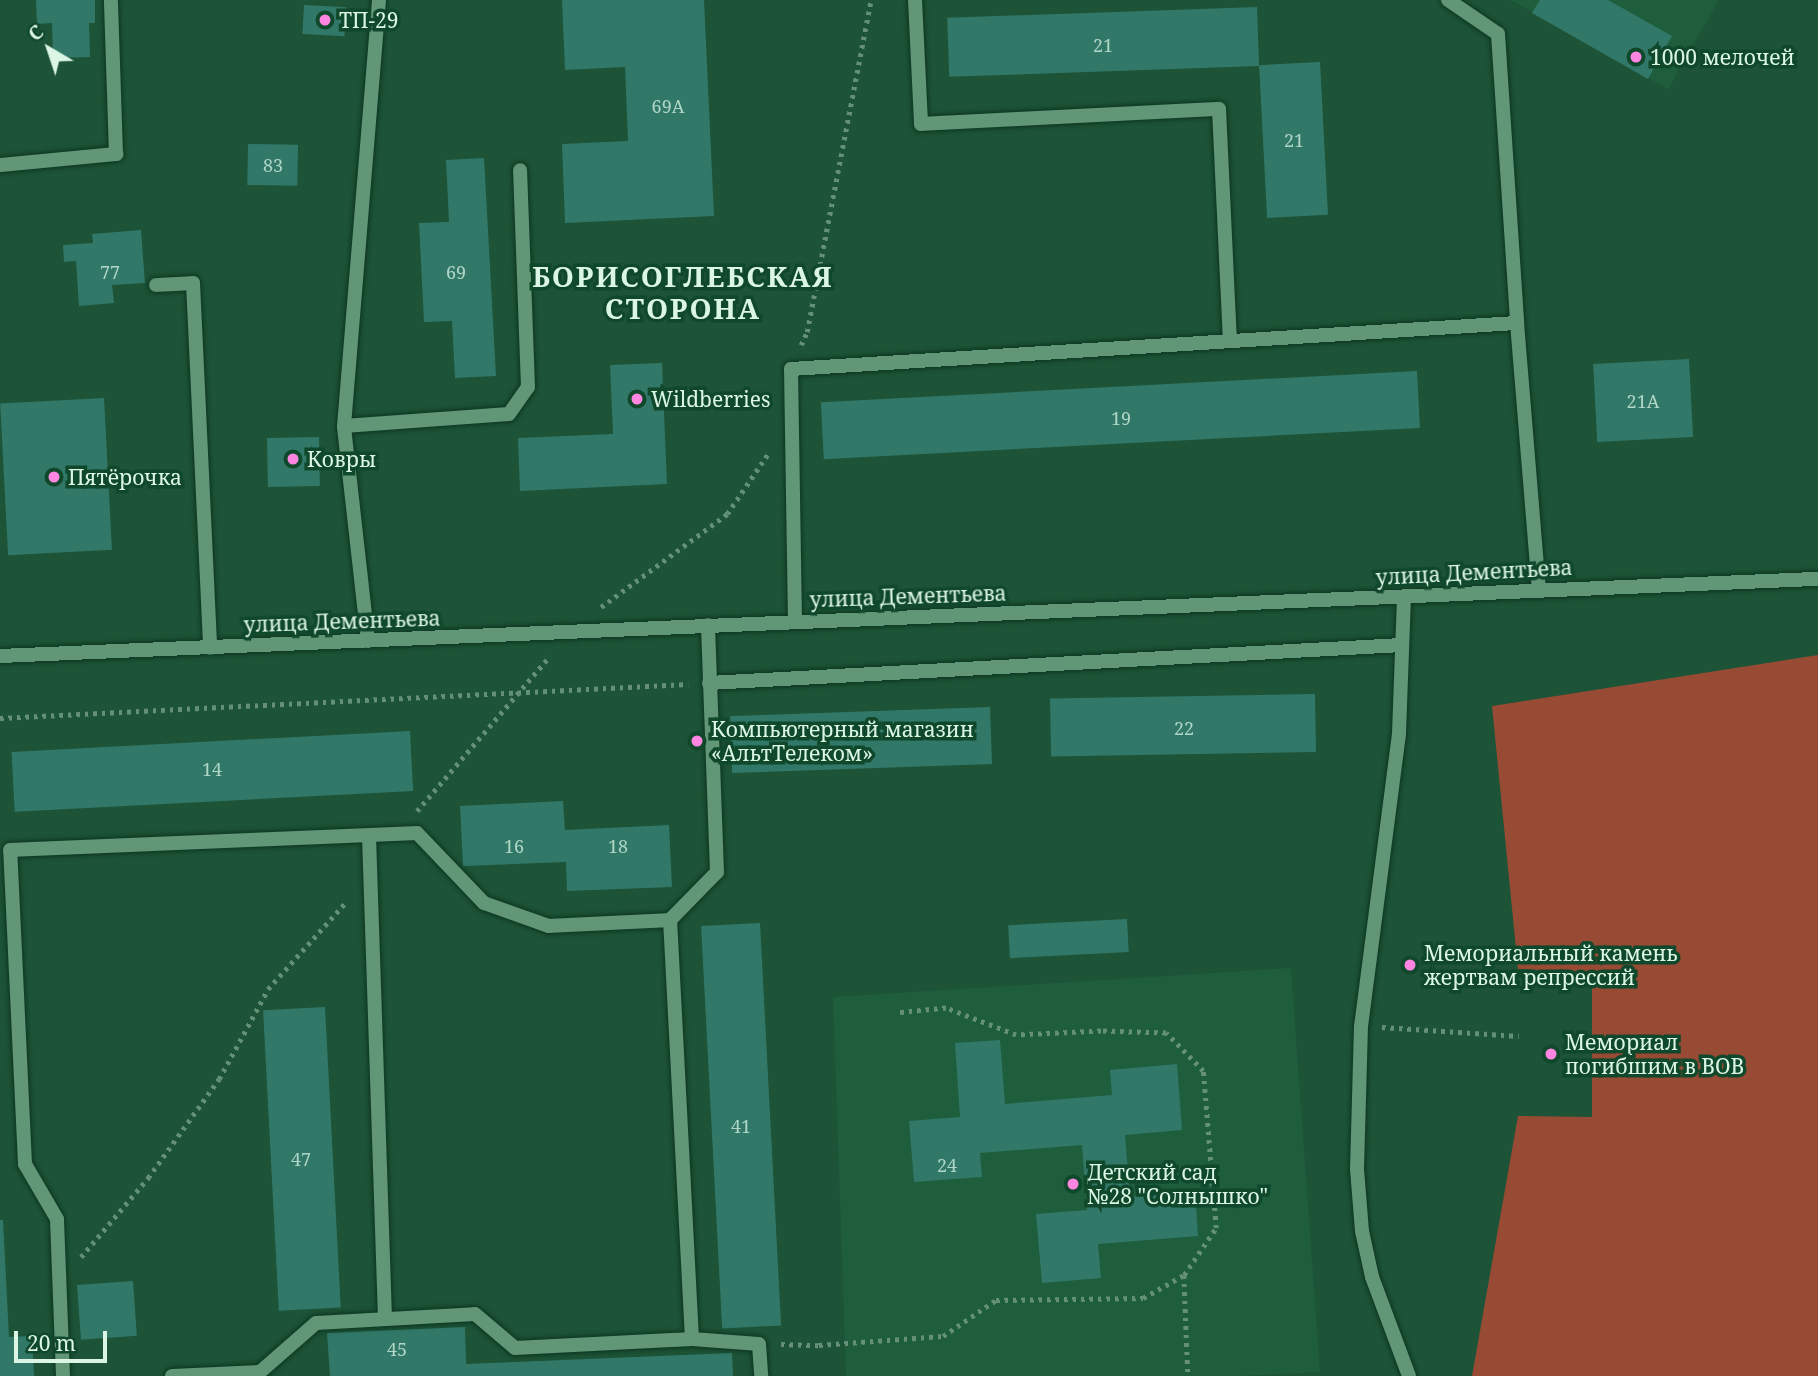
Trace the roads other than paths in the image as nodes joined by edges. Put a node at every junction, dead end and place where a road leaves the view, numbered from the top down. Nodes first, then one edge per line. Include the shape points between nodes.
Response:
1 (111, 0) edge
2 (379, 0) edge
3 (915, 0) edge
4 (1448, 0) edge
5 (0, 165) edge
6 (520, 170) dead end
7 (156, 285) dead end
8 (1517, 323) junction
9 (1230, 340) junction
10 (344, 426) junction
11 (1818, 579) edge
12 (1539, 589) junction
13 (1404, 597) junction
14 (795, 622) junction
15 (708, 625) junction
16 (368, 641) junction
17 (1402, 645) junction
18 (210, 648) junction
19 (0, 656) edge
20 (709, 683) junction
21 (369, 836) junction
22 (670, 920) junction
23 (385, 1320) junction
24 (692, 1339) junction
25 (260, 1374) edge
26 (63, 1376) edge
27 (172, 1376) edge
28 (761, 1376) edge
29 (1409, 1376) edge

1 - 5 street via 116,154
2 - 10 street
3 - 9 street via 921,124 1219,109
4 - 8 street via 1498,34
6 - 10 street via 528,387 509,414
7 - 18 street via 193,283
8 - 9 street
8 - 12 street
9 - 14 street via 791,369
10 - 16 street
11 - 12 street, улица Дементьева
12 - 13 street, улица Дементьева
13 - 14 street, улица Дементьева
13 - 17 street
14 - 15 street, улица Дементьева
15 - 16 street, улица Дементьева
15 - 20 street
16 - 18 street, улица Дементьева
17 - 20 street
17 - 29 street via 1398,734 1361,1026 1357,1169 1362,1231 1376,1288
18 - 19 street, улица Дементьева
20 - 22 street via 717,872
21 - 22 street via 417,833 484,903 549,926
21 - 23 street
21 - 26 street via 10,850 25,1164 57,1219
22 - 24 street
23 - 24 street via 475,1314 515,1348
23 - 25 street via 316,1323
24 - 28 street via 759,1344
25 - 27 street

